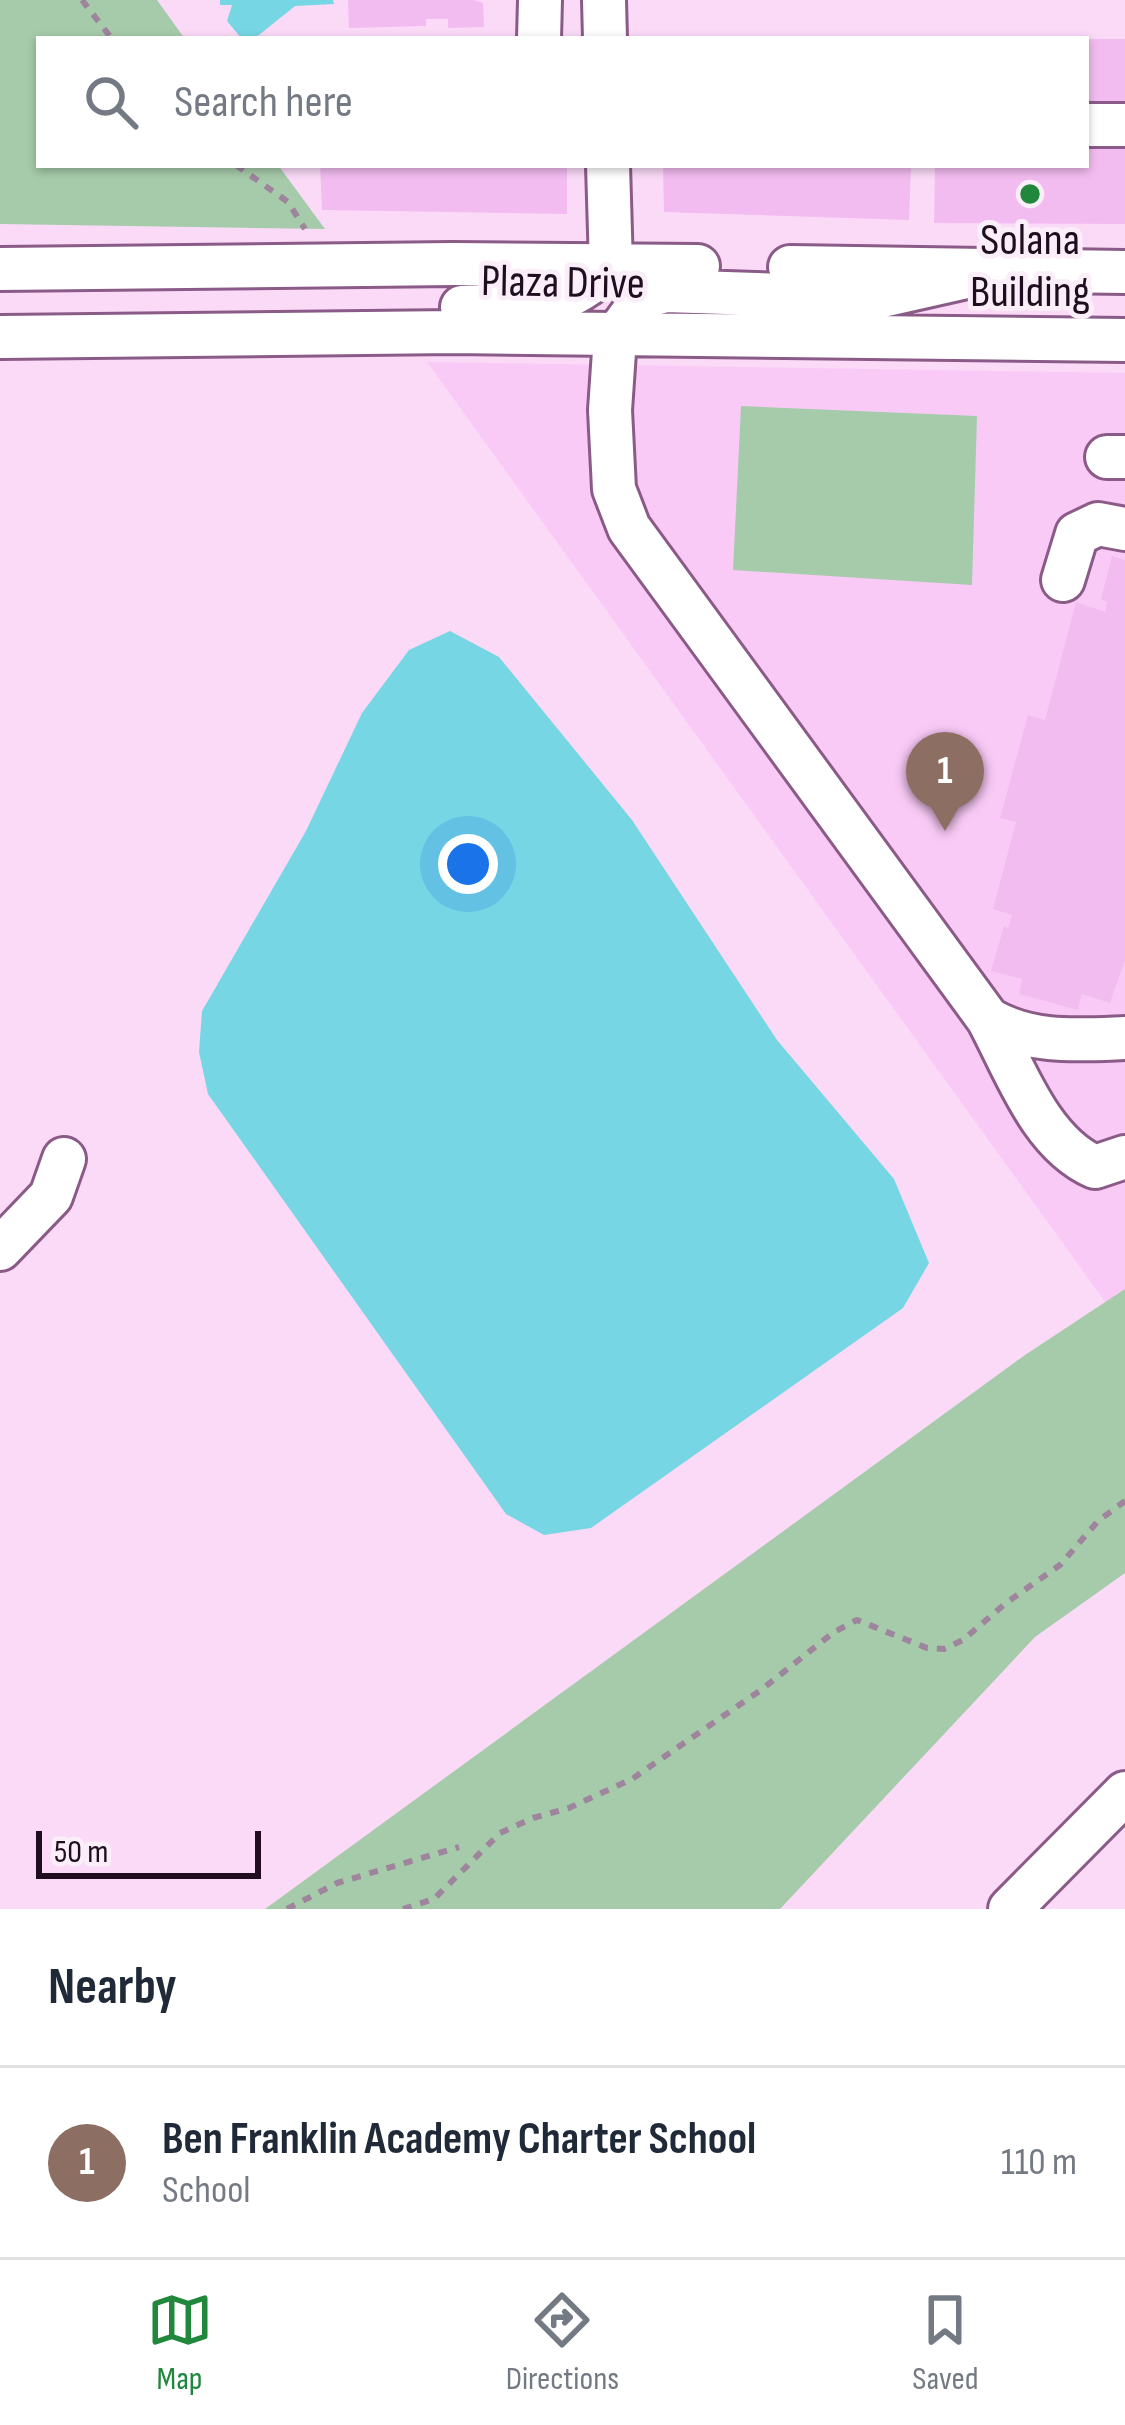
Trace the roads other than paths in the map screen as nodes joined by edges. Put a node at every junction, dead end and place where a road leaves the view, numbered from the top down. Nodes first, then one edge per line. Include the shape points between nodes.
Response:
1 (604, 0) edge
2 (605, 36) edge
3 (1089, 125) edge
4 (1125, 125) edge
5 (608, 168) edge
6 (611, 266) junction
7 (0, 269) edge
8 (998, 270) junction
9 (1125, 272) edge
10 (347, 334) junction
11 (0, 337) edge
12 (614, 337) junction
13 (1125, 340) edge
14 (1125, 529) edge
15 (1063, 580) dead end
16 (988, 1018) junction
17 (1125, 1038) edge
18 (1125, 1157) edge
19 (64, 1159) dead end
20 (0, 1249) edge
21 (1125, 1793) edge
22 (1010, 1909) edge

1 - 2 street
3 - 4 street
5 - 6 street
6 - 7 street, Plaza Drive
6 - 8 street, Plaza Drive
6 - 10 street via 556,303 409,309
8 - 9 street, Plaza Drive
8 - 12 street via 873,298 666,291 645,296
10 - 11 street, Plaza Drive
10 - 12 street, Plaza Drive
12 - 13 street, Plaza Drive
12 - 16 street via 614,489 629,528
14 - 15 street via 1098,524 1077,534
16 - 17 street via 1012,1033 1058,1040
16 - 18 street via 1065,1149 1095,1167
19 - 20 street via 51,1196
21 - 22 street

